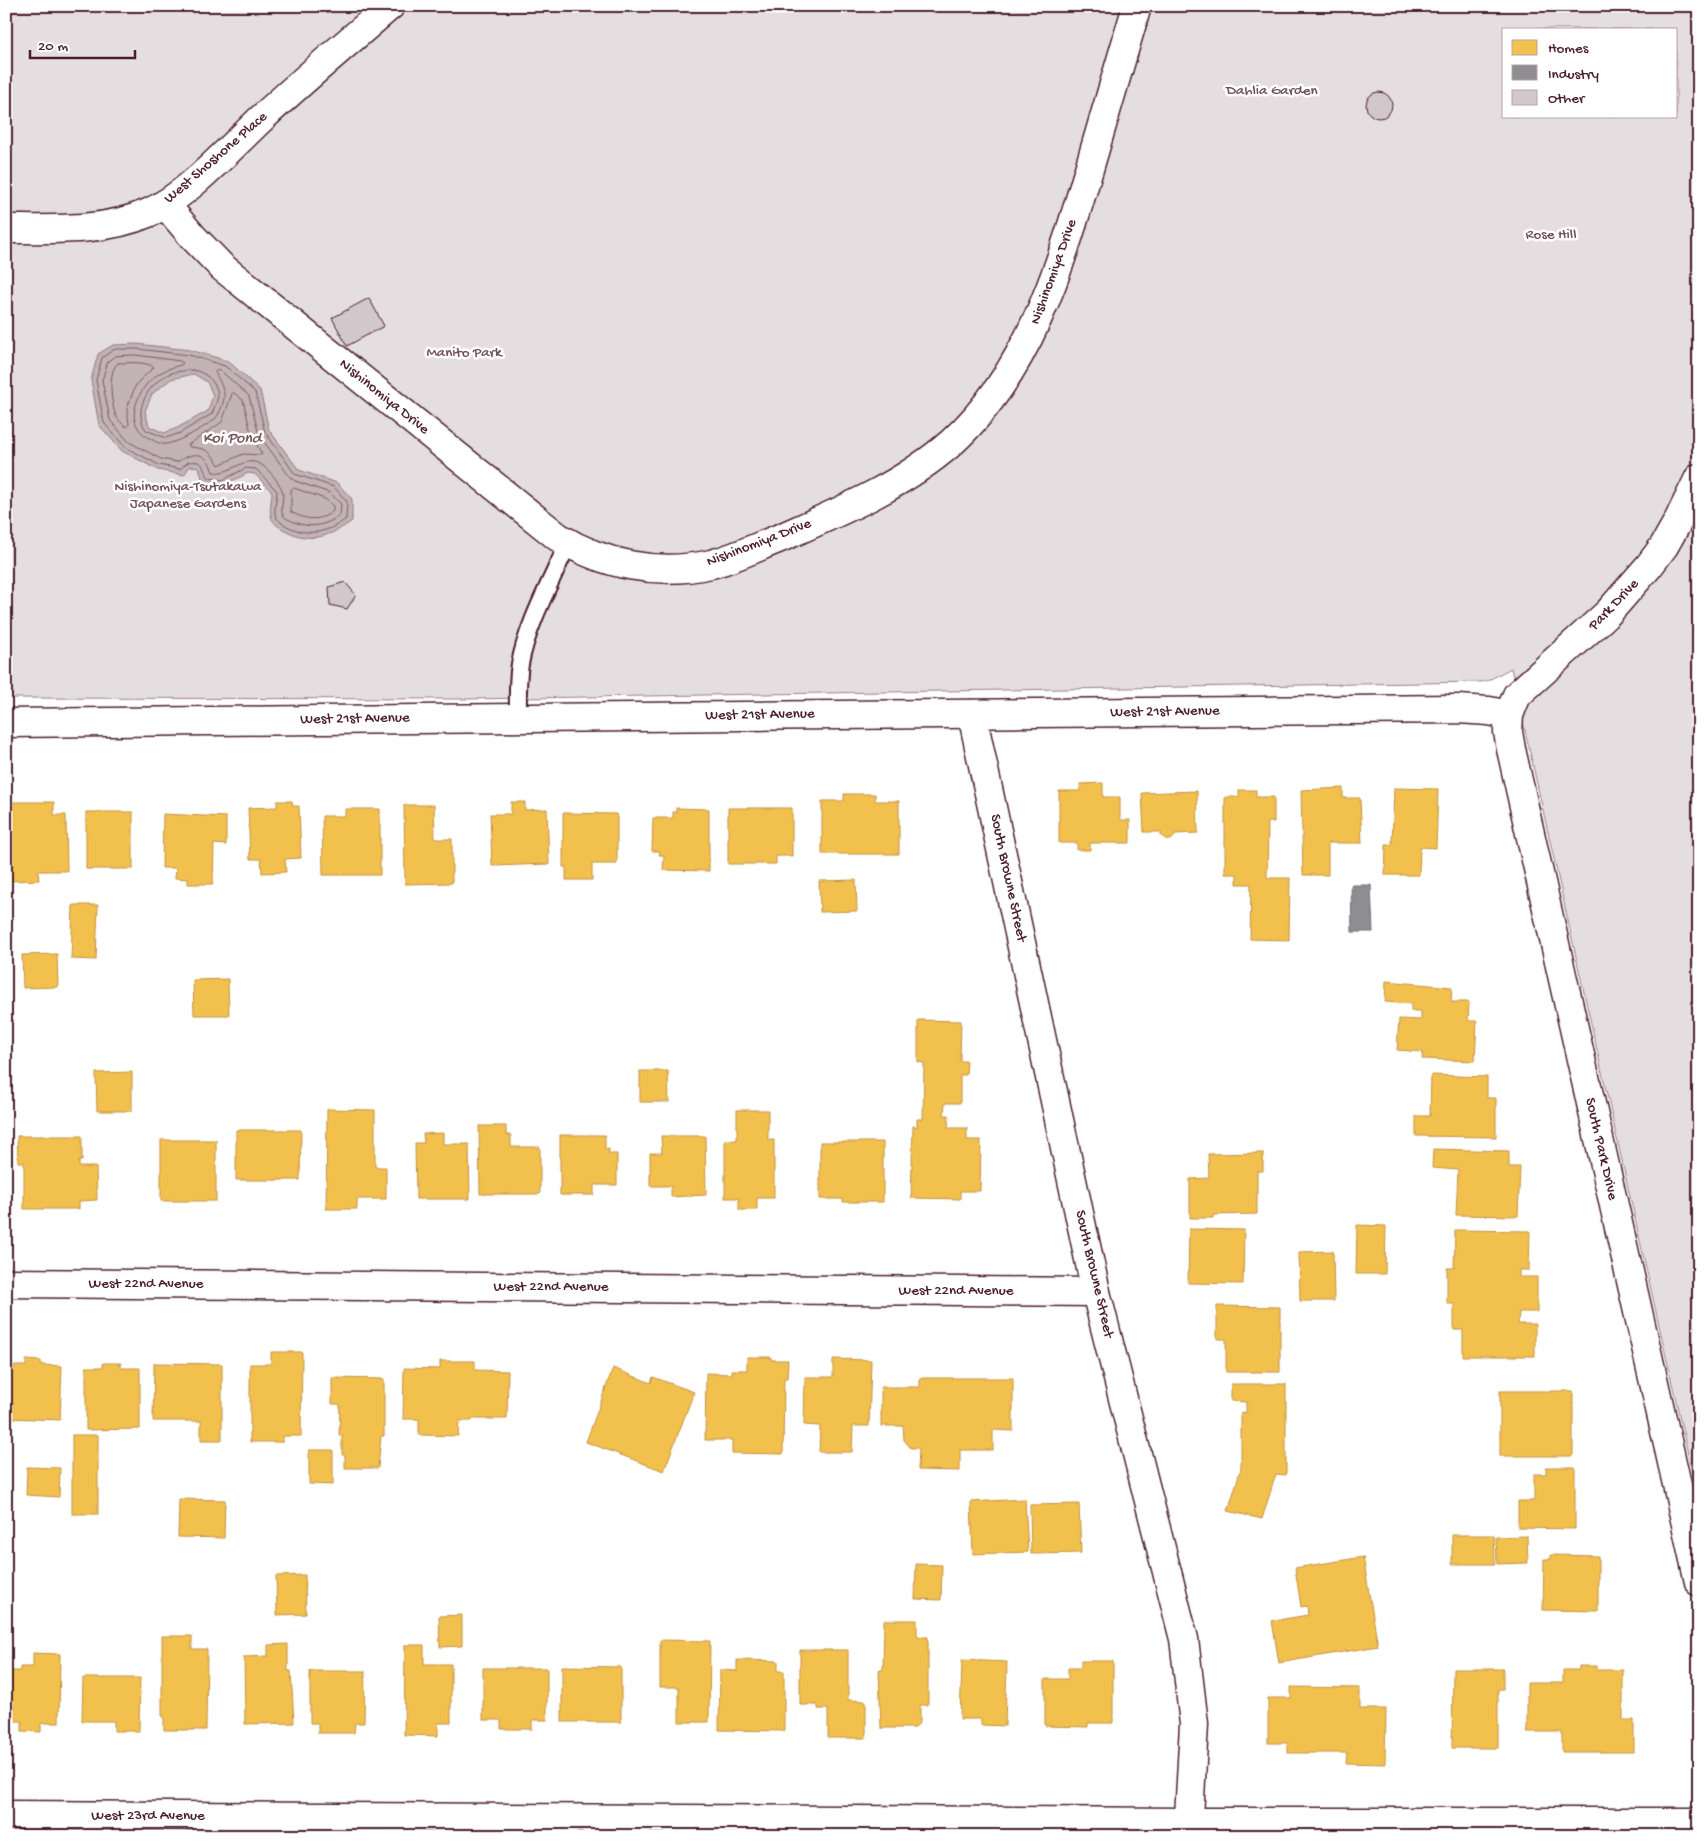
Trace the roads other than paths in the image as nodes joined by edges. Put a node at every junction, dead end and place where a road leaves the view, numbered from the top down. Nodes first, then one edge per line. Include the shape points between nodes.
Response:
1 (390, 6) edge
2 (1137, 6) edge
3 (165, 204) junction
4 (6, 229) edge
5 (1699, 478) edge
6 (568, 543) junction
7 (972, 714) junction
8 (1509, 715) junction
9 (518, 718) junction
10 (8, 723) edge
11 (6, 1283) edge
12 (1096, 1292) junction
13 (1699, 1582) edge
14 (6, 1815) edge
15 (1699, 1822) edge
16 (1189, 1829) edge

1 - 3 street, West Shoshone Place
2 - 6 street, Nishinomiya Drive via 1068,241 1034,329 1007,376 972,422 950,443 900,480 870,496 805,527 713,563 677,568 627,565 594,556
3 - 4 street, West Shoshone Place via 108,225
3 - 6 street, Nishinomiya Drive via 222,267 540,524
5 - 8 street, Park Drive via 1664,546 1649,566 1608,613 1517,695
6 - 9 lane via 522,654
7 - 8 street, West 21st Avenue via 1468,709
7 - 9 street, West 21st Avenue
7 - 12 street, South Browne Street
8 - 13 street, South Park Drive via 1511,749
9 - 10 street, West 21st Avenue
11 - 12 street, West 22nd Avenue
12 - 16 street, South Browne Street via 1184,1639 1194,1724
14 - 16 street, West 23rd Avenue
15 - 16 street, West 23rd Avenue

